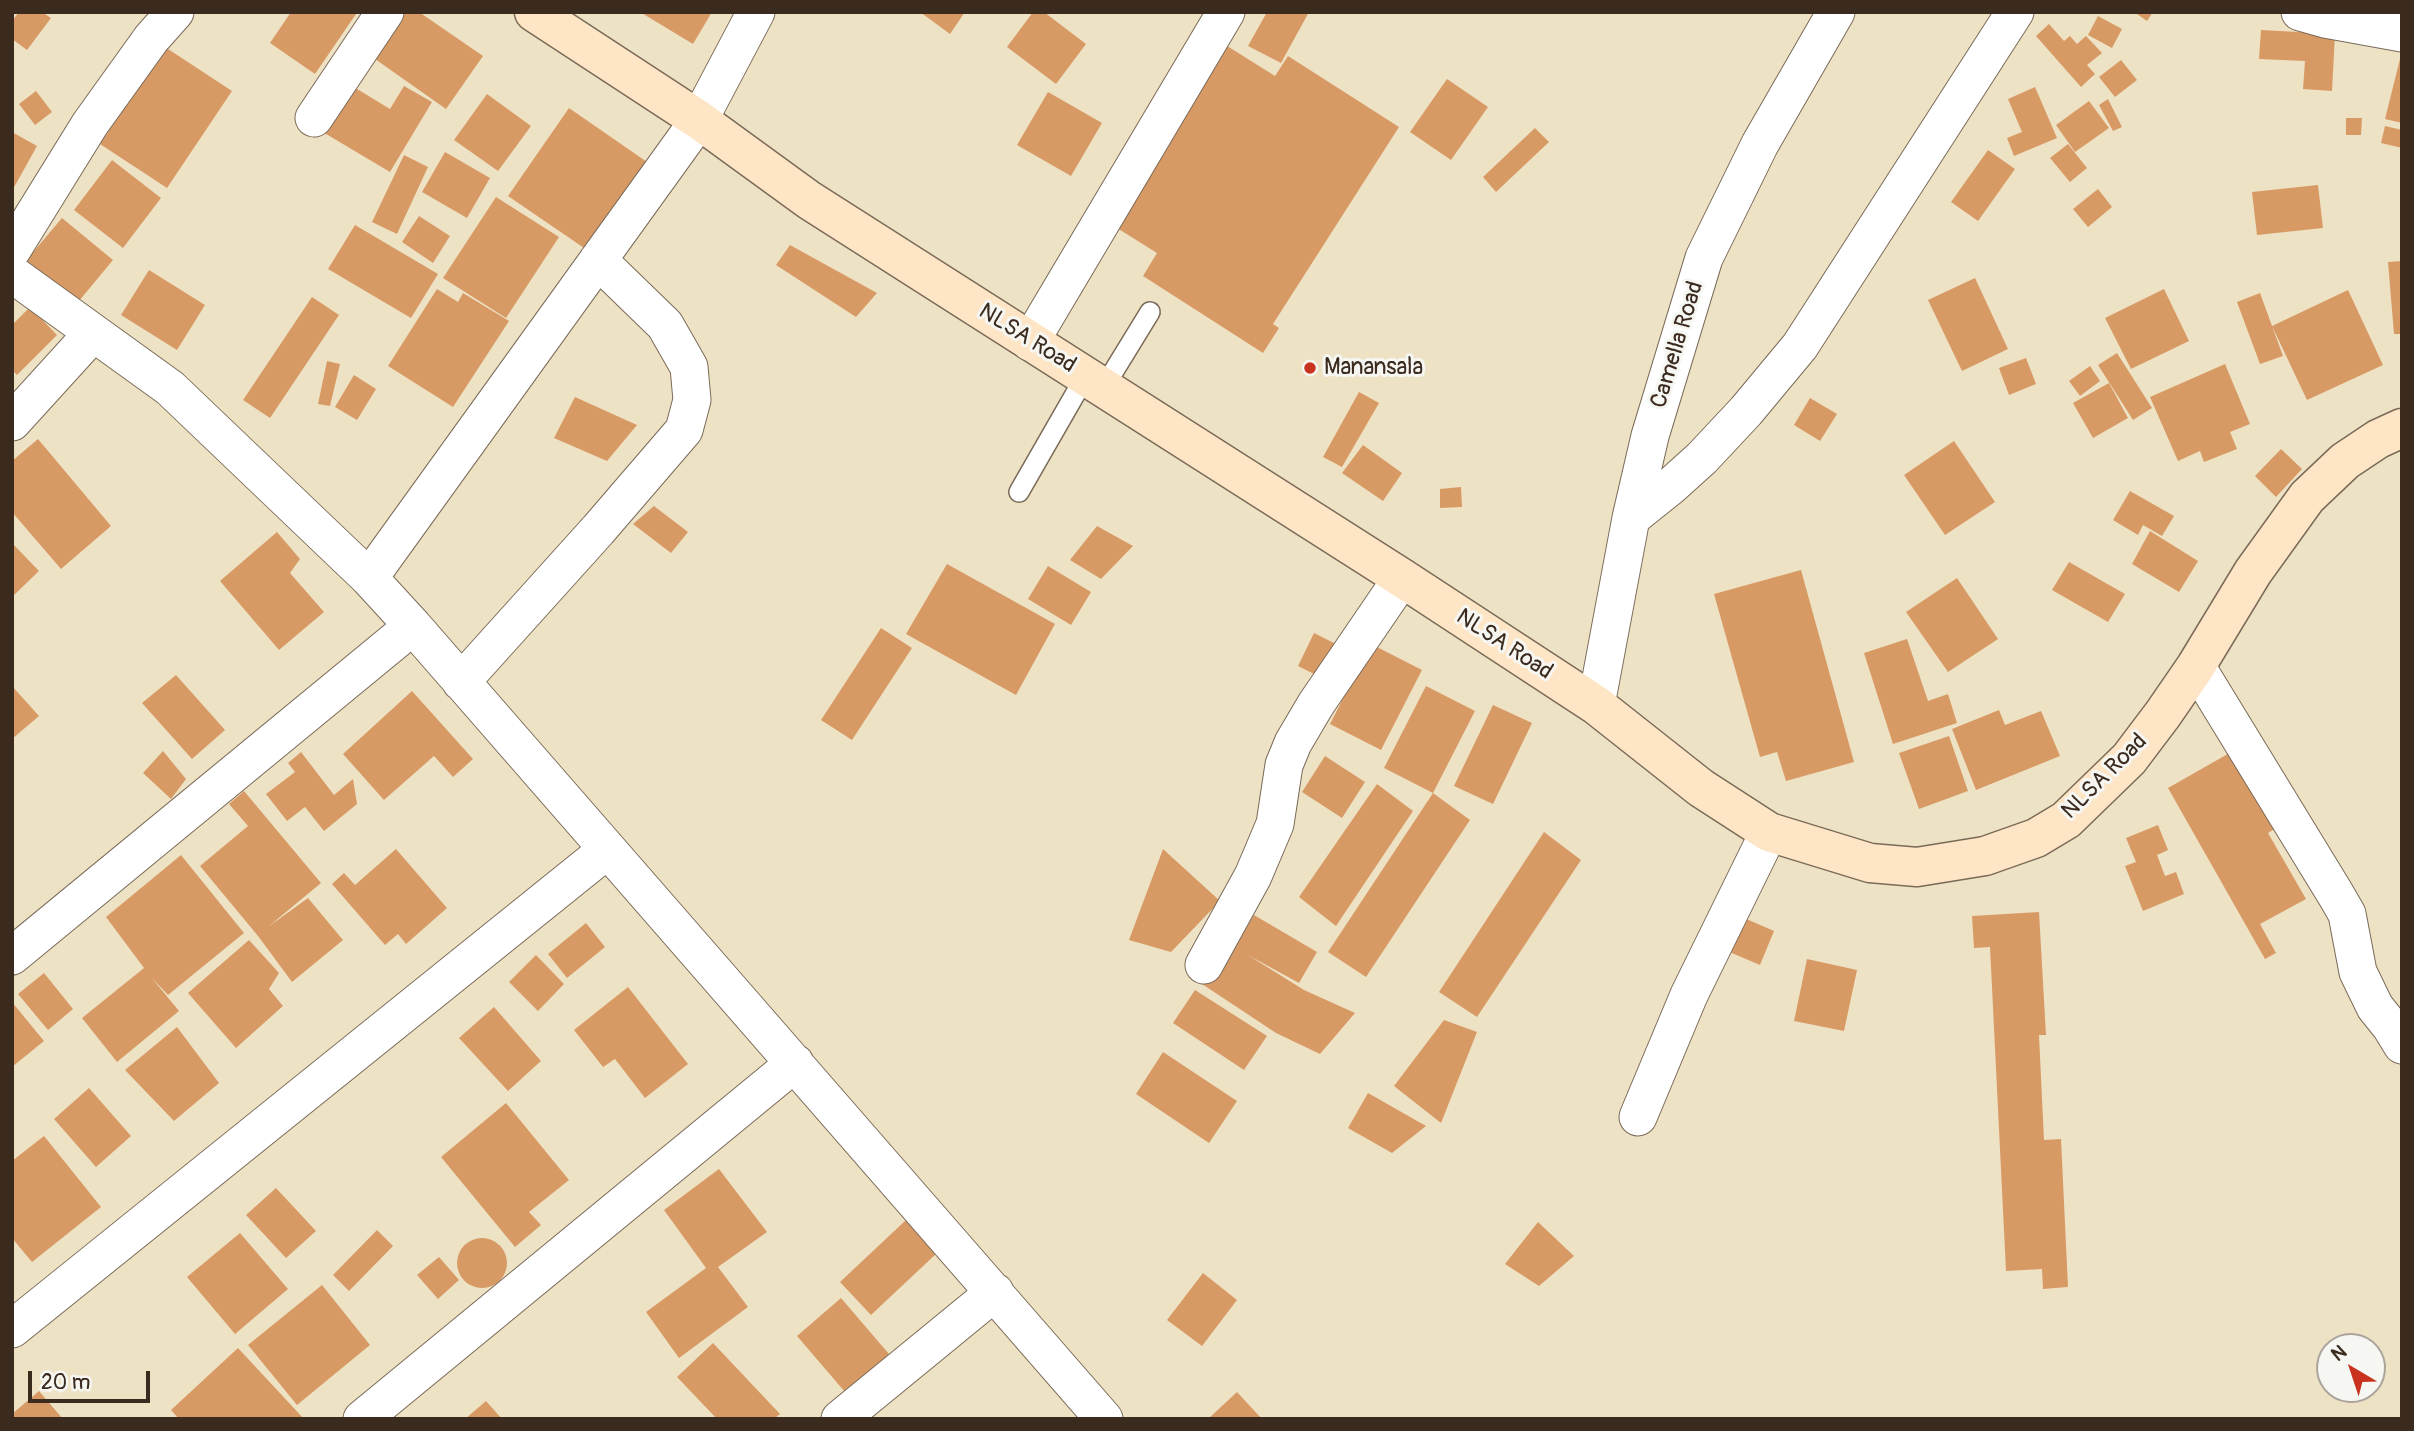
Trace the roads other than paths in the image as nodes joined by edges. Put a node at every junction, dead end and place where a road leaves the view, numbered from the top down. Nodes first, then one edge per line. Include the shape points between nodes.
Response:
1 (175, 12) edge
2 (385, 12) edge
3 (534, 12) edge
4 (756, 12) edge
5 (1226, 12) edge
6 (1836, 12) edge
7 (2015, 12) edge
8 (2300, 12) edge
9 (2402, 33) edge
10 (314, 118) dead end
11 (699, 120) junction
12 (12, 250) edge
13 (598, 260) junction
14 (12, 274) edge
15 (1150, 312) dead end
16 (93, 333) junction
17 (1030, 341) junction
18 (1095, 382) junction
19 (12, 422) edge
20 (2402, 428) edge
21 (1019, 492) dead end
22 (1631, 518) junction
23 (369, 578) junction
24 (1402, 578) junction
25 (413, 626) junction
26 (2196, 666) junction
27 (461, 682) junction
28 (1596, 705) junction
29 (1769, 832) junction
30 (607, 850) junction
31 (12, 956) edge
32 (1204, 965) dead end
33 (2402, 1045) edge
34 (795, 1063) junction
35 (1638, 1117) dead end
36 (995, 1292) junction
37 (12, 1329) edge
38 (362, 1419) edge
39 (840, 1419) edge
40 (1104, 1419) edge

1 - 12 street via 90,124
2 - 10 street
3 - 11 main road, NLSA Road
4 - 11 street
5 - 17 street
6 - 22 street, Camella Road via 1760,144 1704,258 1650,436
7 - 22 street via 1800,346 1702,458
8 - 9 street
11 - 13 street
11 - 17 main road, NLSA Road via 809,200
13 - 23 street
13 - 27 street via 665,325 688,367 692,400 684,430
14 - 16 street
15 - 18 lane
16 - 19 street
16 - 23 street via 170,388
17 - 18 main road, NLSA Road
18 - 21 lane
18 - 24 main road, NLSA Road
20 - 26 main road, NLSA Road via 2345,461 2307,497 2253,572
22 - 28 street, Camella Road
23 - 25 street
24 - 28 main road, NLSA Road
24 - 32 street via 1293,743 1284,765 1275,824 1253,876
25 - 27 street
25 - 31 street
26 - 29 main road, NLSA Road via 2129,759 2066,820 2036,838 1985,856 1917,867 1870,863
26 - 33 street via 2347,914 2358,972 2375,1007
27 - 30 street
28 - 29 main road, NLSA Road via 1701,788
29 - 35 street via 1689,995
30 - 34 street
30 - 37 street
34 - 36 street
34 - 38 street
36 - 39 street
36 - 40 street

